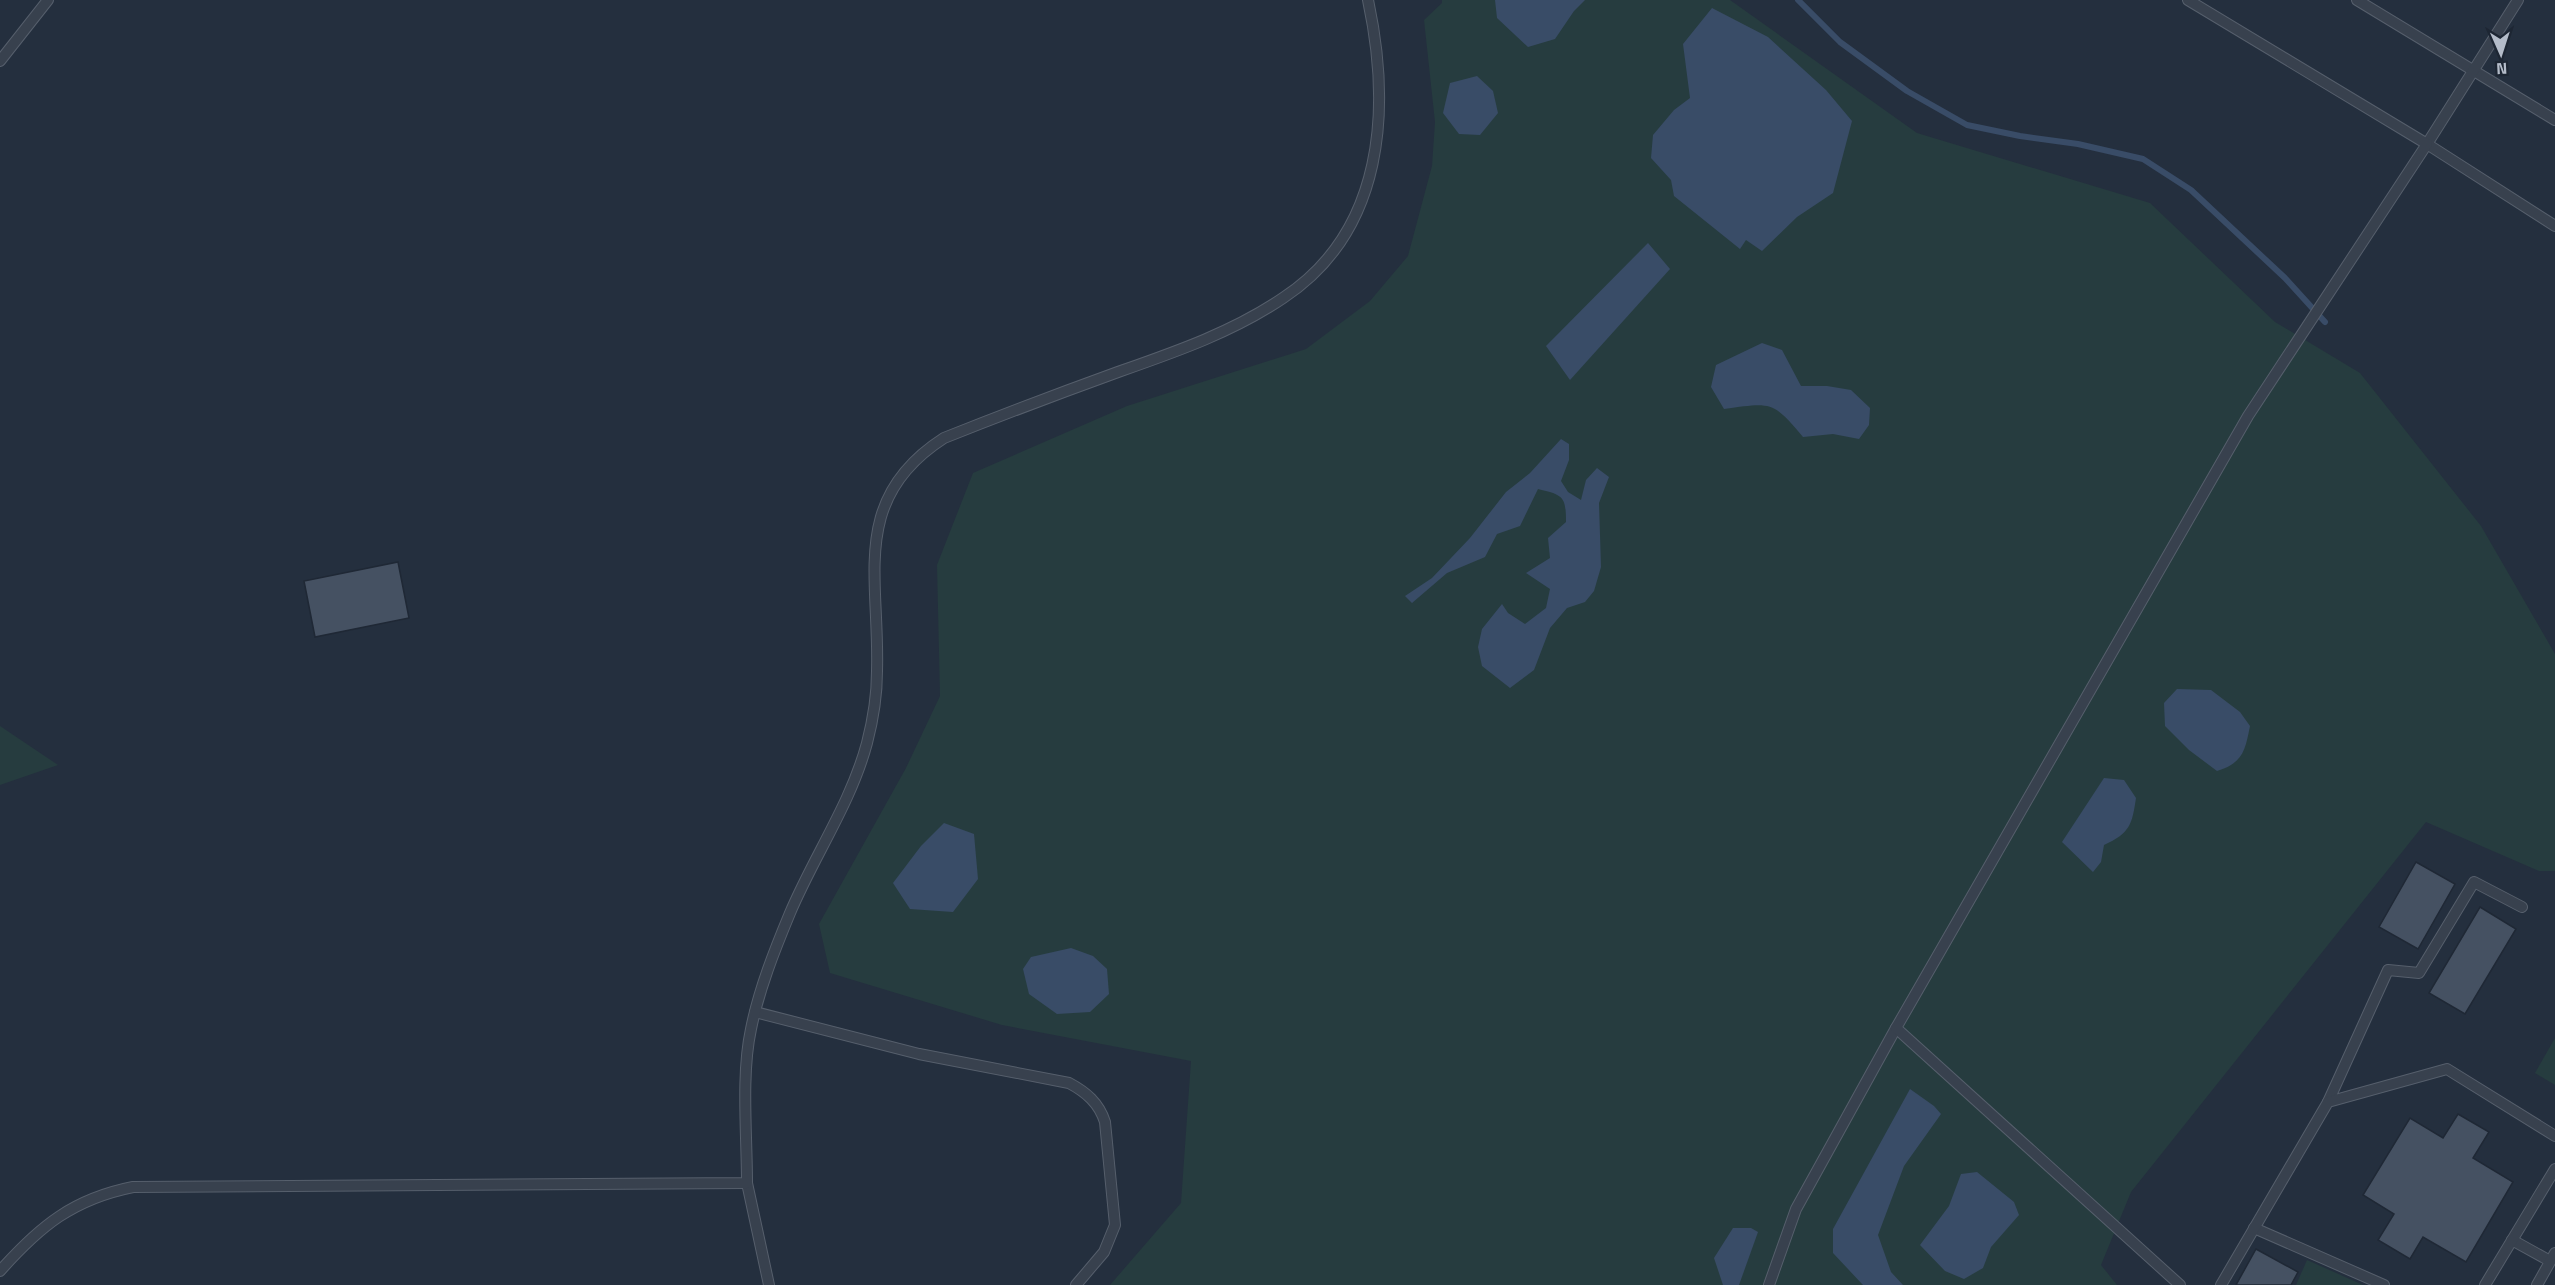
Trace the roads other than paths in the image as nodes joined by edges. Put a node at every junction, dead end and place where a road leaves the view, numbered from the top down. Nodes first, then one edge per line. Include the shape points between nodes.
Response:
1 (48, 0) edge
2 (1368, 0) edge
3 (2188, 0) edge
4 (2357, 0) edge
5 (2518, 0) edge
6 (0, 61) edge
7 (2473, 70) junction
8 (2555, 120) edge
9 (2427, 144) junction
10 (2555, 226) edge
11 (2522, 907) dead end
12 (755, 1012) junction
13 (1896, 1028) junction
14 (2328, 1102) junction
15 (2555, 1136) edge
16 (2555, 1169) edge
17 (747, 1183) junction
18 (2254, 1228) junction
19 (2512, 1240) junction
20 (2553, 1257) edge
21 (0, 1270) edge
22 (769, 1285) edge
23 (1076, 1285) edge
24 (1768, 1285) edge
25 (2180, 1285) edge
26 (2220, 1285) edge
27 (2384, 1285) edge
28 (2485, 1285) edge
29 (2537, 1285) edge

1 - 6 lane
2 - 12 lane via 1378,61 1377,148 1358,211 1339,245 1312,275 1285,297 1213,337 944,438 926,450 894,486 885,506 874,562 878,670 873,720 858,773 791,912
3 - 9 lane
4 - 7 lane
5 - 7 lane
7 - 8 lane
7 - 9 lane
9 - 10 lane
9 - 13 lane via 2248,416
11 - 14 lane via 2474,882 2418,973 2388,970
12 - 17 lane via 747,1083
12 - 23 lane via 919,1054 1069,1083 1087,1094 1101,1110 1105,1122 1115,1225 1104,1252
13 - 24 lane via 1796,1209
13 - 25 lane
14 - 15 lane via 2447,1069
14 - 18 lane
16 - 19 lane
17 - 21 lane via 133,1187 80,1202 22,1246
17 - 22 lane
18 - 26 lane
18 - 27 lane
19 - 20 lane
19 - 28 lane
20 - 29 lane

